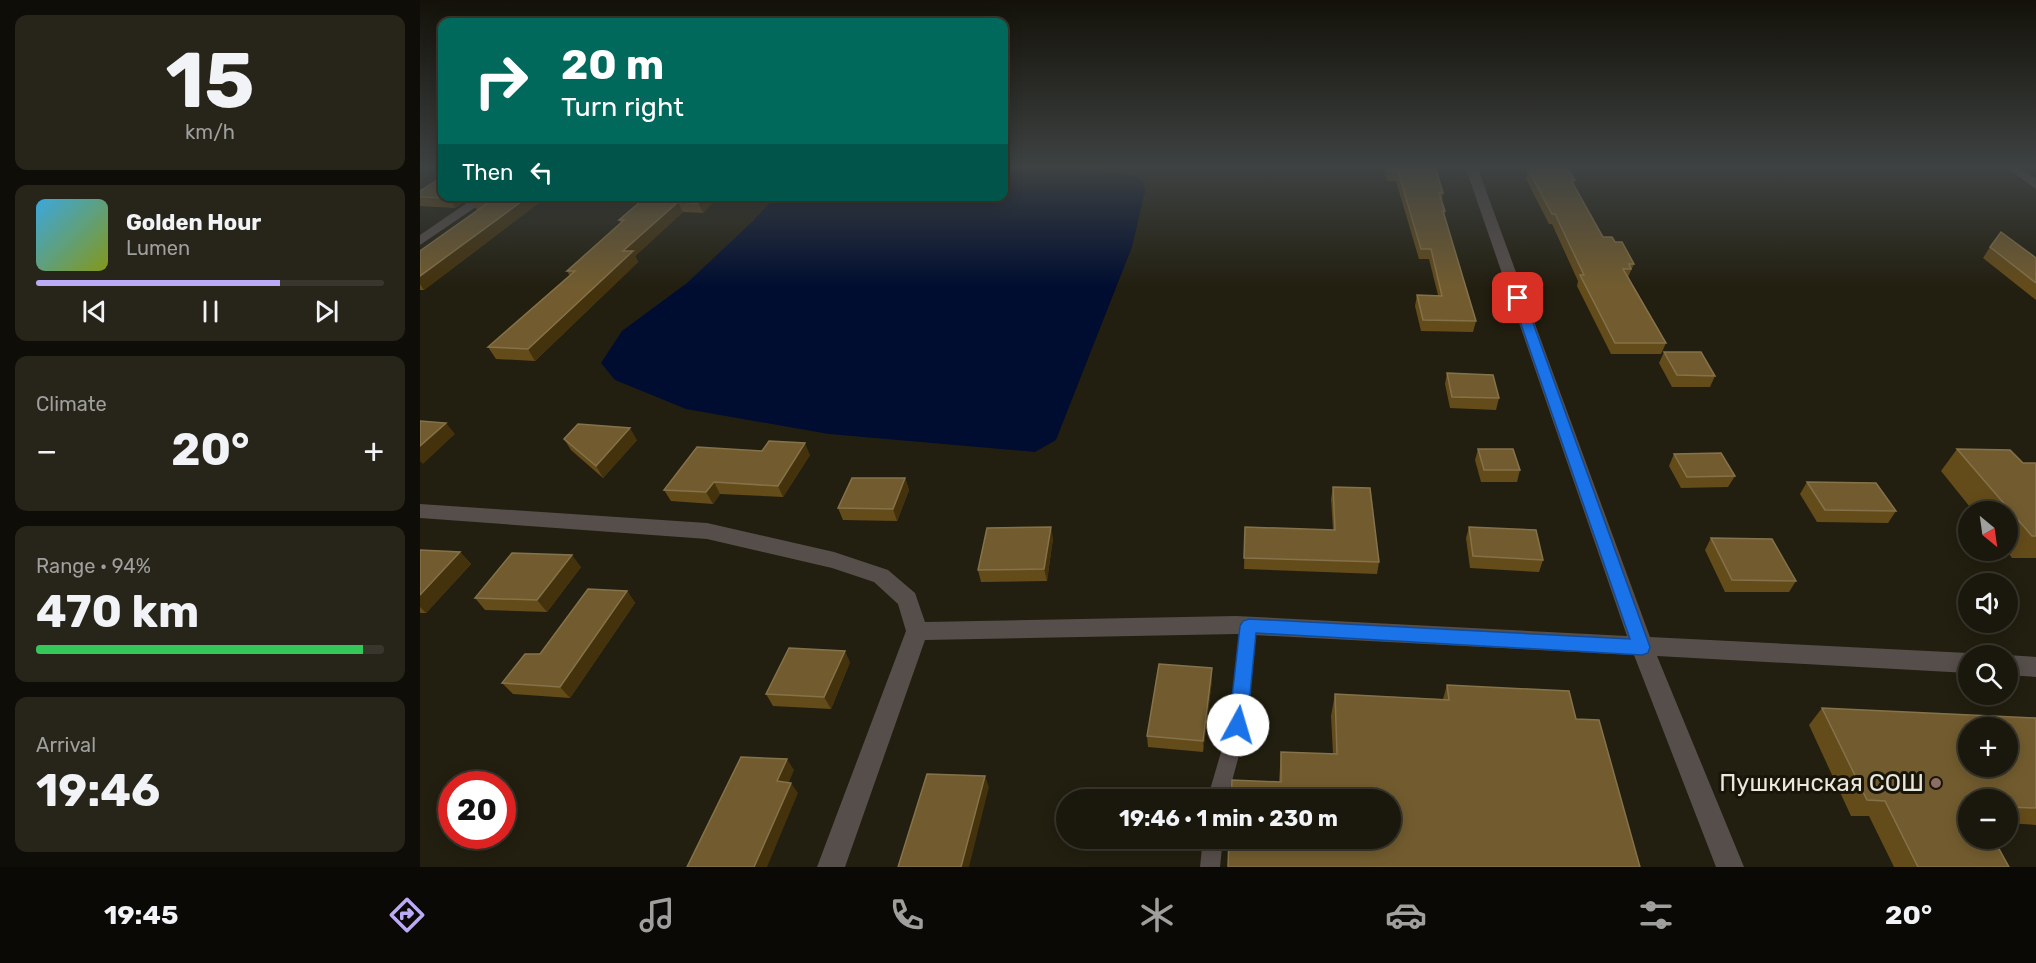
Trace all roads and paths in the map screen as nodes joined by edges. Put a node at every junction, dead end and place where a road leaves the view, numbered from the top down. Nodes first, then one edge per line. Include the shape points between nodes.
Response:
1 (471, 206) edge
2 (1485, 206) edge
3 (420, 241) edge
4 (420, 512) edge
5 (1249, 626) junction
6 (917, 631) junction
7 (1642, 647) junction
8 (1958, 663) edge
9 (2018, 666) edge
10 (2036, 667) edge
11 (1219, 789) edge
12 (1212, 849) edge
13 (831, 867) edge
14 (1210, 867) edge
15 (1730, 867) edge

1 - 3 street
2 - 7 street
4 - 6 street via 707,531 834,560 881,576 907,599
5 - 6 street
5 - 7 street
5 - 11 lane via 1238,725
6 - 13 street
7 - 8 street
7 - 15 street
9 - 10 street
12 - 14 lane

